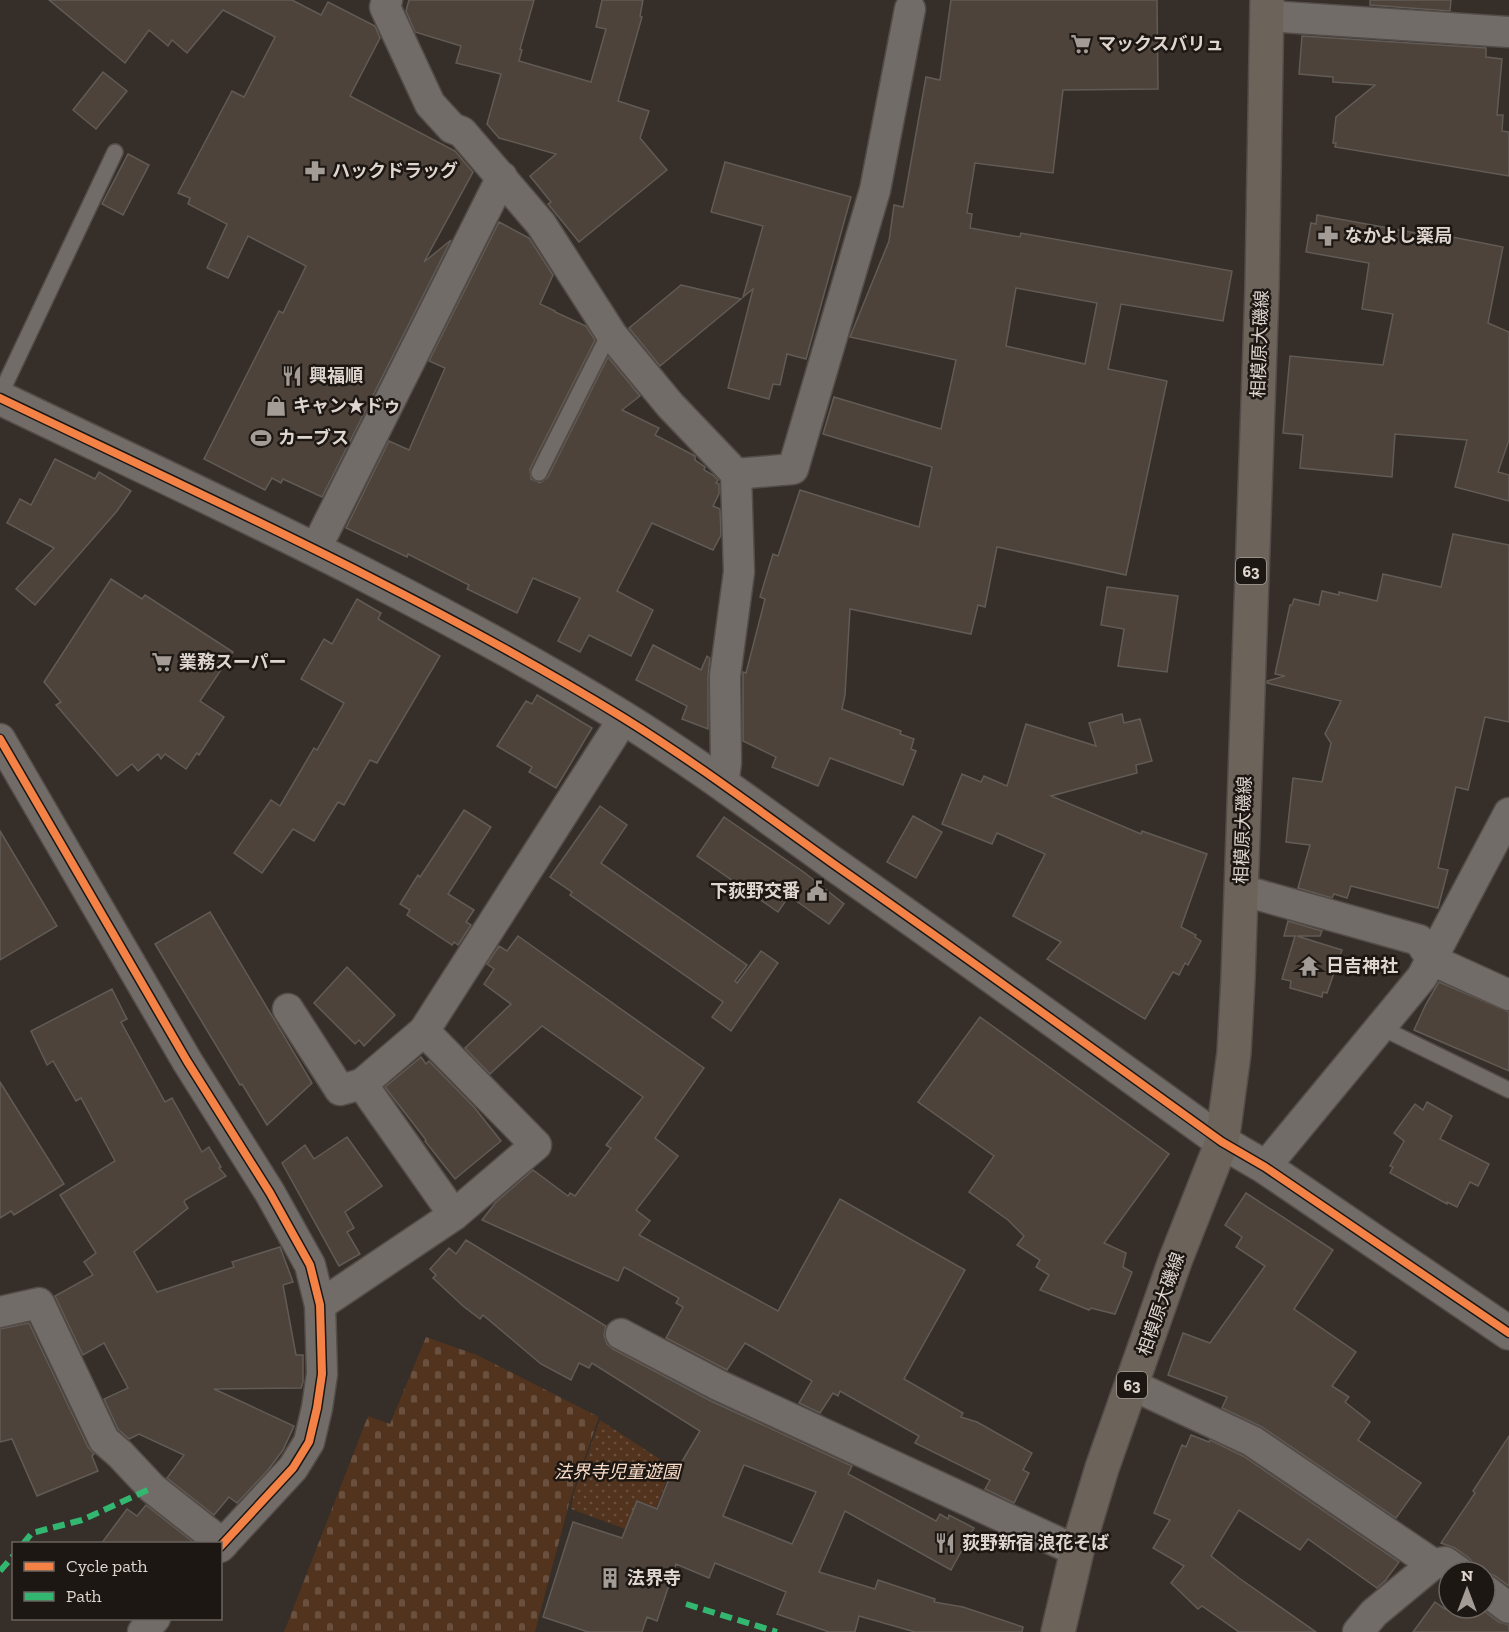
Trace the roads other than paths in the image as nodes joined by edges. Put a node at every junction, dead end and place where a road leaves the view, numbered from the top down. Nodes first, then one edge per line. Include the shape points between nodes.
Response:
1 (378, 2) edge
2 (1268, 8) edge
3 (910, 9) dead end
4 (1509, 32) edge
5 (114, 152) dead end
6 (502, 177) junction
7 (612, 335) junction
8 (0, 396) edge
9 (539, 473) dead end
10 (736, 474) junction
11 (315, 550) junction
12 (624, 718) junction
13 (0, 740) edge
14 (723, 785) junction
15 (1509, 813) edge
16 (1241, 890) junction
17 (1432, 960) junction
18 (1509, 995) edge
19 (288, 1009) dead end
20 (1380, 1027) junction
21 (424, 1032) junction
22 (362, 1084) junction
23 (1509, 1090) edge
24 (1222, 1142) junction
25 (1265, 1167) junction
26 (454, 1215) junction
27 (320, 1305) junction
28 (0, 1312) edge
29 (1509, 1333) edge
30 (621, 1334) dead end
31 (1132, 1385) junction
32 (218, 1542) edge
33 (222, 1545) edge
34 (1077, 1551) junction
35 (1437, 1562) edge
36 (1437, 1574) edge
37 (153, 1620) edge
38 (144, 1632) edge
39 (1058, 1632) edge
40 (1358, 1632) edge

1 - 6 street via 430,104 452,128 462,132
2 - 4 street
2 - 16 main road, 相模原大磯線 / 63
3 - 10 street via 875,190 794,469
5 - 8 lane
6 - 7 street via 541,224
6 - 11 street
7 - 9 lane
7 - 10 street via 670,405
8 - 11 street
10 - 14 street via 739,572 725,676
11 - 12 street via 475,632
12 - 14 street
12 - 21 street
13 - 27 street via 187,1060 270,1193 310,1265
14 - 24 street
15 - 17 street
16 - 17 street via 1419,940
16 - 24 main road, 相模原大磯線 / 63 via 1234,1053
17 - 18 street
17 - 20 street
19 - 22 street via 340,1090
20 - 23 lane
20 - 25 street
21 - 22 street
21 - 26 street via 536,1145
22 - 26 street
24 - 25 street
24 - 31 main road, 相模原大磯線 / 63
25 - 29 street
26 - 27 street
27 - 33 street via 322,1374 309,1442 293,1468
28 - 32 street via 39,1302 104,1440 152,1488
30 - 34 street via 718,1385
31 - 34 main road, 相模原大磯線 / 63
31 - 35 street via 1252,1442
34 - 39 main road, 相模原大磯線 / 63
36 - 40 street via 1374,1613
37 - 38 street

